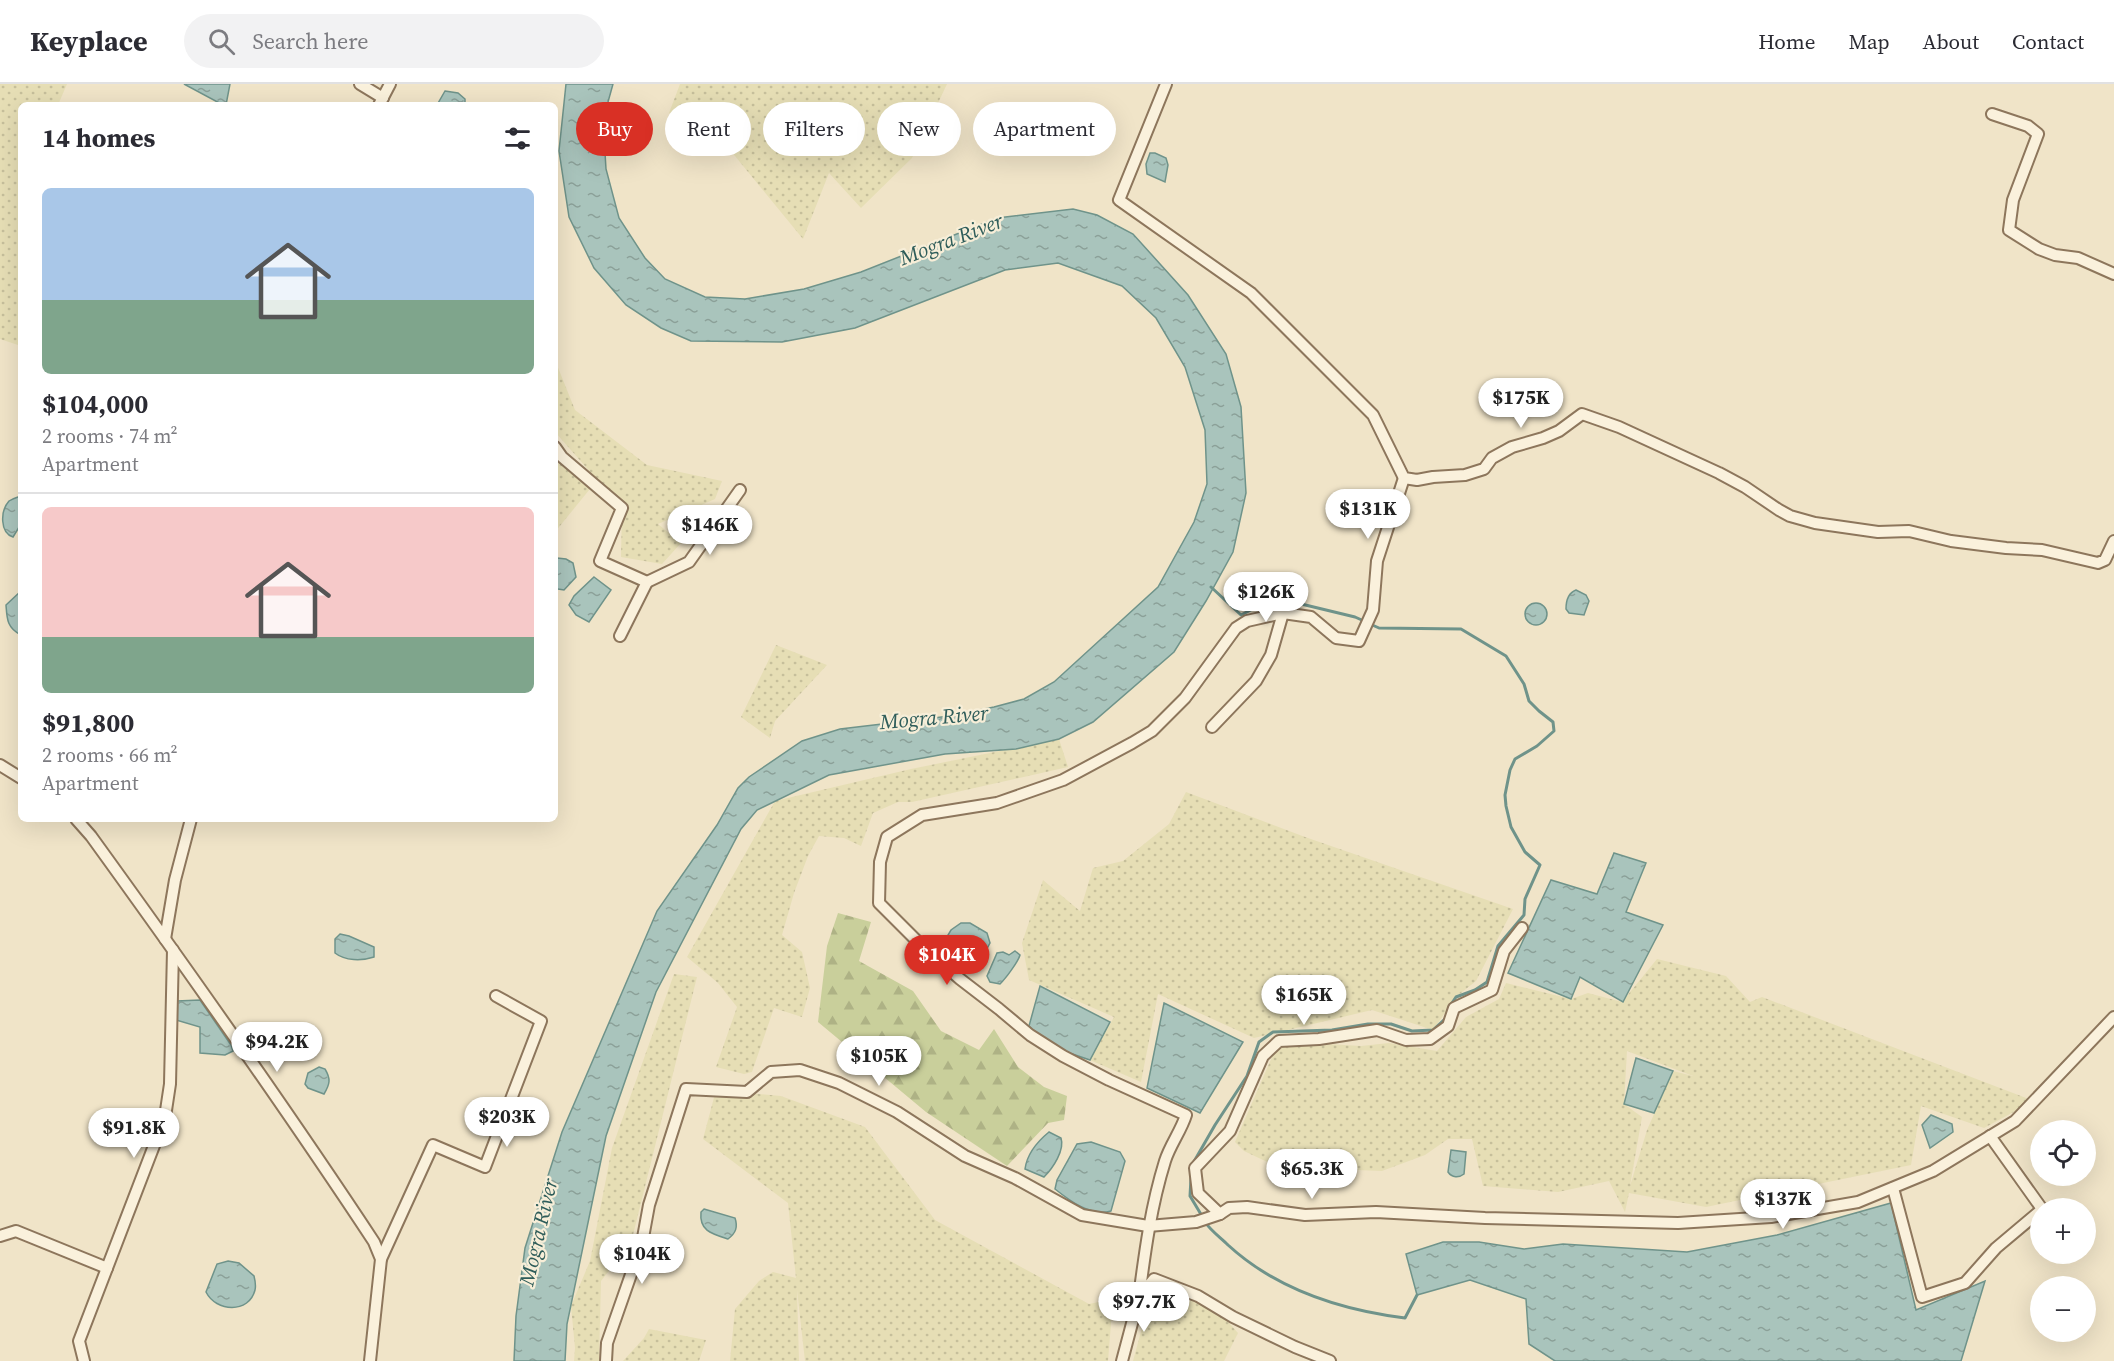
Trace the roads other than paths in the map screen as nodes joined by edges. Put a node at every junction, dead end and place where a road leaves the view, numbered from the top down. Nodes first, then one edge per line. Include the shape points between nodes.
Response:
1 (360, 84) edge
2 (390, 84) edge
3 (1166, 84) edge
4 (381, 101) edge
5 (1992, 114) dead end
6 (2114, 274) edge
7 (558, 451) edge
8 (1404, 478) junction
9 (740, 490) dead end
10 (2114, 541) edge
11 (647, 582) junction
12 (1283, 614) junction
13 (620, 636) dead end
14 (1212, 727) dead end
15 (0, 765) edge
16 (18, 776) edge
17 (78, 822) edge
18 (190, 822) edge
19 (1522, 928) dead end
20 (165, 939) junction
21 (173, 950) junction
22 (496, 996) dead end
23 (2114, 1017) edge
24 (1989, 1136) junction
25 (1893, 1188) junction
26 (2033, 1198) edge
27 (1220, 1214) junction
28 (2030, 1219) edge
29 (1148, 1226) junction
30 (0, 1236) edge
31 (381, 1259) junction
32 (107, 1268) junction
33 (1138, 1297) junction
34 (84, 1361) edge
35 (370, 1361) edge
36 (606, 1361) edge
37 (1122, 1361) edge
38 (1330, 1361) edge

1 - 4 street
2 - 4 street
3 - 8 street via 1119,200 1251,293 1373,415
5 - 6 street via 2028,126 2038,134 2013,200 2009,230 2039,249 2078,258
7 - 11 street via 622,508 600,561
8 - 10 street via 1465,475 1484,469 1492,458 1559,431 1582,414 1719,473 1790,516 1815,523 1878,532 1909,531 1952,541 2042,550 2098,563 2105,560
8 - 12 street via 1377,561 1372,610 1359,640 1336,638 1311,617
9 - 11 street via 689,562
11 - 13 street
12 - 14 street via 1271,655 1256,681
12 - 29 street via 1246,621 1236,628 1185,698 1152,731 1063,780 997,804 922,815 887,837 880,862 879,903 960,979 1063,1056 1186,1115 1166,1158
15 - 16 street
17 - 20 street
18 - 20 street
19 - 27 street via 1504,951 1492,990 1454,1008 1448,1026 1430,1039 1406,1040 1377,1030 1319,1040 1280,1041 1263,1056 1230,1131 1195,1168 1198,1193
20 - 21 street
21 - 31 street via 282,1105 374,1242
21 - 32 street via 170,1084 165,1117
22 - 31 street via 540,1021 485,1167 433,1146
23 - 24 street via 2015,1121
24 - 25 street via 1933,1171
24 - 26 street
25 - 27 street via 1858,1202 1771,1217 1678,1223 1376,1212 1305,1215 1247,1207 1230,1208
25 - 28 street via 1922,1298 1965,1283 1996,1248
27 - 29 street
29 - 33 street
29 - 36 street via 1082,1215 965,1156 897,1112 839,1083 800,1070 771,1072 747,1092 686,1089 649,1205 642,1243 606,1343
30 - 32 street via 16,1231
31 - 35 street
32 - 34 street via 79,1341
33 - 37 street
33 - 38 street via 1154,1279 1198,1296 1233,1317

